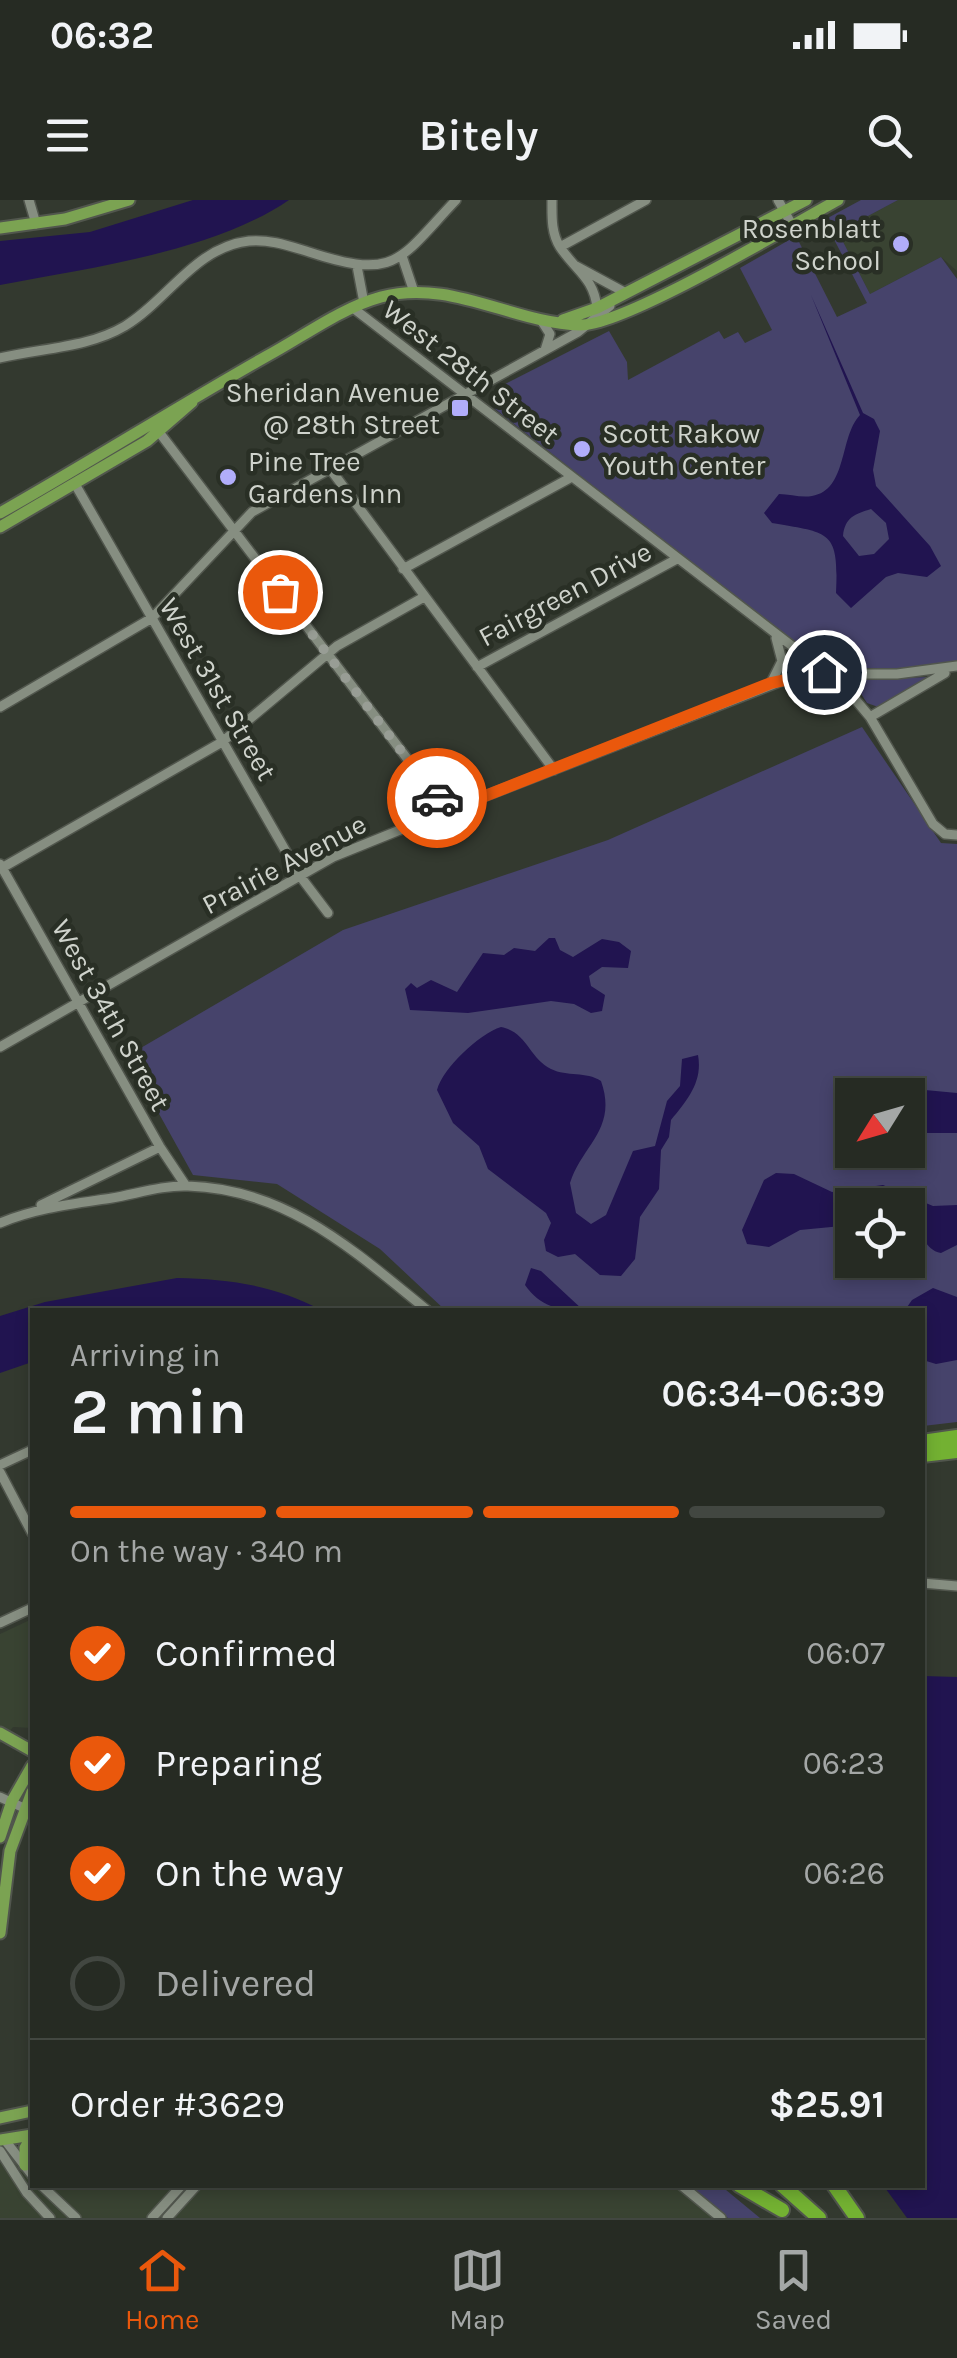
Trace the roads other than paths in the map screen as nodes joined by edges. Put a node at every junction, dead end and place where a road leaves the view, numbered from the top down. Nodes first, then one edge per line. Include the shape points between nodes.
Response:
1 (29, 200) edge
2 (129, 200) edge
3 (456, 200) edge
4 (552, 200) edge
5 (646, 200) edge
6 (806, 200) edge
7 (838, 200) edge
8 (782, 206) edge
9 (36, 224) junction
10 (792, 225) junction
11 (0, 228) edge
12 (560, 246) junction
13 (402, 256) junction
14 (357, 266) junction
15 (576, 266) junction
16 (414, 292) junction
17 (626, 292) junction
18 (359, 305) junction
19 (597, 308) junction
20 (541, 320) junction
21 (559, 321) junction
22 (586, 324) junction
23 (546, 350) junction
24 (0, 358) edge
25 (199, 395) junction
26 (465, 396) junction
27 (159, 432) junction
28 (330, 470) junction
29 (570, 478) junction
30 (75, 484) junction
31 (0, 513) edge
32 (0, 527) edge
33 (233, 529) junction
34 (675, 560) junction
35 (404, 569) junction
36 (424, 597) junction
37 (152, 618) junction
38 (775, 636) junction
39 (327, 654) junction
40 (478, 667) junction
41 (954, 667) edge
42 (824, 672) junction
43 (862, 674) junction
44 (771, 683) junction
45 (858, 700) junction
46 (0, 708) edge
47 (870, 716) junction
48 (222, 742) junction
49 (554, 770) junction
50 (447, 811) junction
51 (953, 835) edge
52 (1, 867) edge
53 (300, 876) junction
54 (328, 913) dead end
55 (78, 1003) junction
56 (0, 1047) edge
57 (160, 1147) junction
58 (186, 1186) junction
59 (30, 1211) junction
60 (0, 1223) edge
61 (426, 1308) edge
62 (957, 1437) edge
63 (925, 1442) edge
64 (30, 1451) edge
65 (957, 1451) edge
66 (925, 1456) edge
67 (0, 1469) edge
68 (30, 1529) edge
69 (925, 1582) edge
70 (957, 1586) edge
71 (30, 1609) edge
72 (0, 1624) edge
73 (0, 1733) edge
74 (30, 1749) edge
75 (30, 1770) edge
76 (12, 1802) edge
77 (0, 1838) edge
78 (0, 1933) edge
79 (30, 2104) edge
80 (30, 2112) edge
81 (3, 2116) edge
82 (30, 2136) edge
83 (30, 2139) edge
84 (1, 2141) edge
85 (29, 2170) edge
86 (44, 2188) edge
87 (179, 2188) edge
88 (194, 2188) edge
89 (685, 2188) edge
90 (744, 2188) edge
91 (756, 2188) edge
92 (785, 2188) edge
93 (836, 2188) edge
94 (786, 2214) edge
95 (50, 2218) edge
96 (76, 2218) edge
97 (152, 2218) edge
98 (166, 2218) edge
99 (720, 2218) edge
100 (819, 2218) edge
101 (858, 2218) edge

1 - 9 street
2 - 9 main road
3 - 13 street
4 - 12 street
5 - 12 street
6 - 8 main road
7 - 10 main road
8 - 10 street
8 - 17 main road
9 - 11 main road
10 - 22 main road via 639,306
12 - 15 street
13 - 14 street
13 - 16 street
14 - 18 street
14 - 24 street via 282,244 231,245 202,259 114,332
15 - 17 street
15 - 19 street via 594,285
16 - 18 main road
16 - 20 main road via 452,295
17 - 19 main road
17 - 22 street
18 - 25 main road
18 - 26 street, West 28th Street
19 - 21 main road
20 - 21 main road
20 - 23 street via 550,334
21 - 22 main road
22 - 23 street
23 - 26 street
25 - 27 main road
25 - 31 main road
26 - 28 street
26 - 29 street, West 28th Street
27 - 30 main road
27 - 33 street
28 - 33 street
28 - 35 street
29 - 34 street, West 28th Street
29 - 35 street
30 - 32 main road
30 - 37 street, West 31st Street
33 - 37 street
33 - 39 street
34 - 38 street, West 28th Street
34 - 40 street, Fairgreen Drive
35 - 36 street
36 - 39 street
36 - 40 street
37 - 46 street
37 - 48 street, West 31st Street
38 - 42 street, West 28th Street
38 - 44 street via 782,661
39 - 48 street
39 - 50 street
40 - 49 street
41 - 43 street, Prairie Avenue
41 - 47 street, Prairie Avenue
42 - 43 street, Prairie Avenue
42 - 44 street, Prairie Avenue
42 - 45 street, West 28th Street
43 - 45 street
44 - 49 street, Prairie Avenue
45 - 47 street, West 28th Street
47 - 51 street, West 28th Street via 933,824
48 - 52 street
48 - 53 street, West 31st Street
49 - 50 street, Prairie Avenue
50 - 53 street, Prairie Avenue
52 - 55 street, West 34th Street
53 - 54 street, West 31st Street
53 - 55 street, Prairie Avenue
55 - 56 street, Prairie Avenue
55 - 57 street, West 34th Street
57 - 58 street, West 34th Street
57 - 59 street
58 - 59 street
58 - 61 street via 280,1204 363,1255
59 - 60 street
62 - 63 highway
64 - 67 street
65 - 66 highway
67 - 68 street
69 - 70 street
71 - 72 street
73 - 74 main road
75 - 76 main road
76 - 77 main road
76 - 78 main road
79 - 81 street
80 - 81 main road
82 - 84 main road
83 - 85 main road
84 - 85 street
84 - 95 street via 27,2193
86 - 96 street
87 - 97 street
88 - 98 street
89 - 99 street
90 - 94 highway
91 - 94 highway
92 - 100 highway
93 - 101 highway

